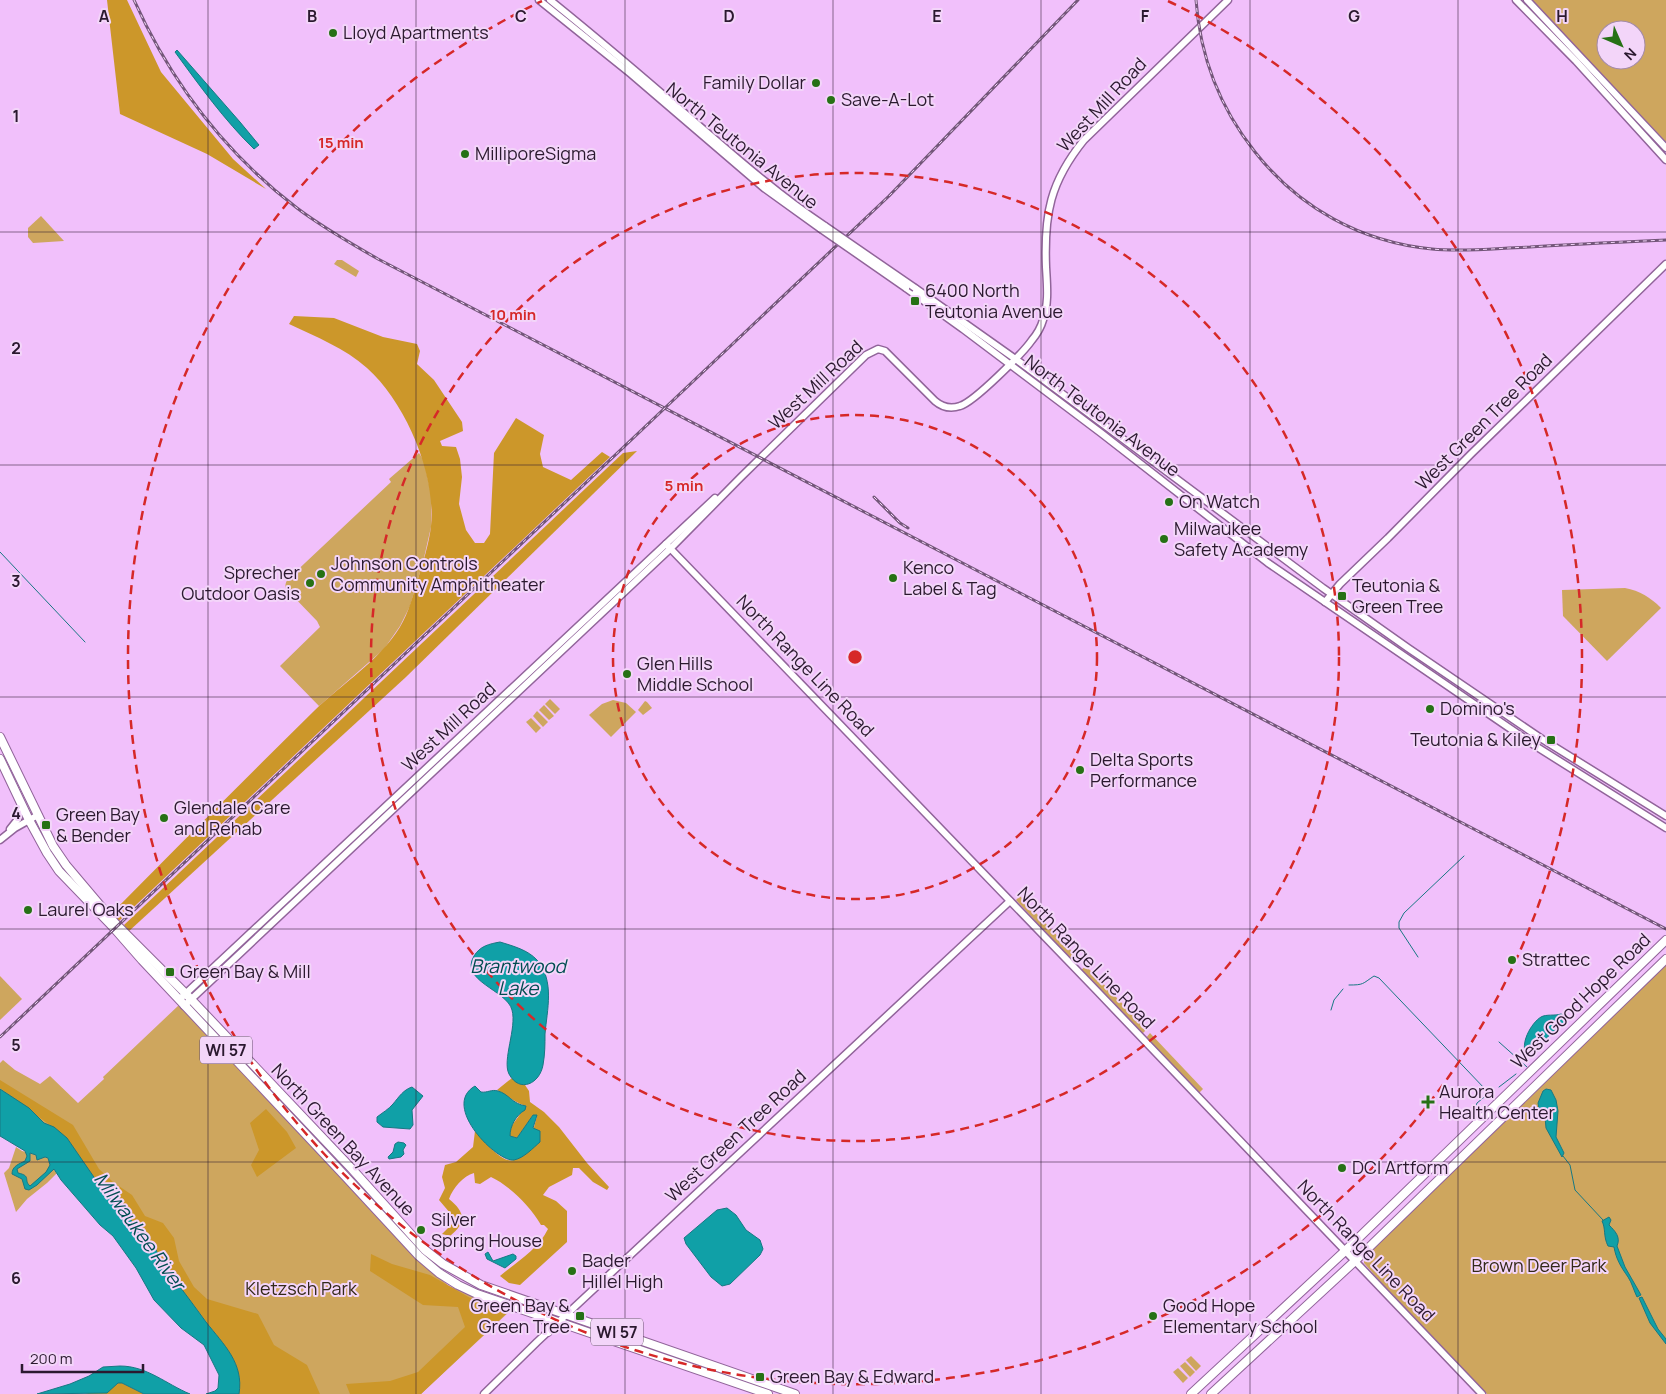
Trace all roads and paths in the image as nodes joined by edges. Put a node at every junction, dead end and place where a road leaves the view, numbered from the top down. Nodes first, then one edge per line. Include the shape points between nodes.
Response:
1 (539, 0) edge
2 (550, 0) edge
3 (1228, 0) edge
4 (1516, 0) edge
5 (1527, 0) edge
6 (1666, 148) edge
7 (1666, 160) edge
8 (823, 228) junction
9 (1666, 264) edge
10 (1015, 359) junction
11 (1009, 364) junction
12 (669, 546) junction
13 (1331, 594) junction
14 (1325, 602) junction
15 (0, 737) edge
16 (0, 759) edge
17 (22, 804) junction
18 (38, 815) junction
19 (1666, 816) edge
20 (30, 820) junction
21 (1666, 828) edge
22 (6, 834) junction
23 (0, 840) edge
24 (1010, 901) junction
25 (1666, 940) edge
26 (1666, 959) edge
27 (188, 997) junction
28 (182, 1003) junction
29 (1345, 1251) junction
30 (1354, 1261) junction
31 (566, 1315) junction
32 (542, 1316) junction
33 (558, 1322) junction
34 (548, 1332) junction
35 (484, 1394) edge
36 (768, 1394) edge
37 (794, 1394) edge
38 (1192, 1394) edge
39 (1212, 1394) edge
40 (1482, 1394) edge

1 - 8 main road, North Teutonia Avenue via 764,188
2 - 8 main road, North Teutonia Avenue
3 - 10 main road, West Mill Road via 1084,140 1062,171 1051,199 1046,226 1046,309 1038,331
4 - 7 main road
5 - 6 main road
8 - 10 main road, North Teutonia Avenue, bridge
8 - 11 main road, North Teutonia Avenue, bridge
9 - 13 main road, West Green Tree Road
10 - 11 main road, West Mill Road
10 - 13 main road, North Teutonia Avenue
11 - 12 main road, West Mill Road via 968,402 950,408 935,401 885,350 874,350
11 - 14 main road, North Teutonia Avenue via 1268,563
12 - 24 main road, North Range Line Road
12 - 27 main road, West Mill Road
13 - 14 main road, West Green Tree Road
13 - 19 main road, North Teutonia Avenue via 1542,739
14 - 21 main road, North Teutonia Avenue via 1537,747
15 - 18 main road, North Green Bay Avenue / WI 57
16 - 17 main road, North Green Bay Avenue / WI 57
17 - 20 main road, North Green Bay Avenue / WI 57
17 - 22 main road via 18,818
18 - 20 main road
18 - 27 main road, North Green Bay Avenue / WI 57 via 66,865 115,923
20 - 22 main road
20 - 28 main road, North Green Bay Avenue / WI 57 via 59,871
22 - 23 main road
24 - 29 main road, North Range Line Road
24 - 31 main road, West Green Tree Road
25 - 29 main road, West Good Hope Road
26 - 30 main road, West Good Hope Road
27 - 28 main road, West Mill Road
27 - 31 main road, North Green Bay Avenue / WI 57 via 425,1250 481,1285
28 - 32 main road, North Green Bay Avenue / WI 57 via 418,1256 464,1288
29 - 30 main road, North Range Line Road
29 - 38 main road, West Good Hope Road
30 - 39 main road, West Good Hope Road
30 - 40 main road, North Range Line Road
31 - 33 main road, West Green Tree Road
31 - 37 main road, North Green Bay Avenue / WI 57
32 - 33 main road, North Green Bay Avenue / WI 57
32 - 34 main road
33 - 34 main road, West Green Tree Road
33 - 36 main road, North Green Bay Avenue / WI 57
34 - 35 main road, West Green Tree Road

